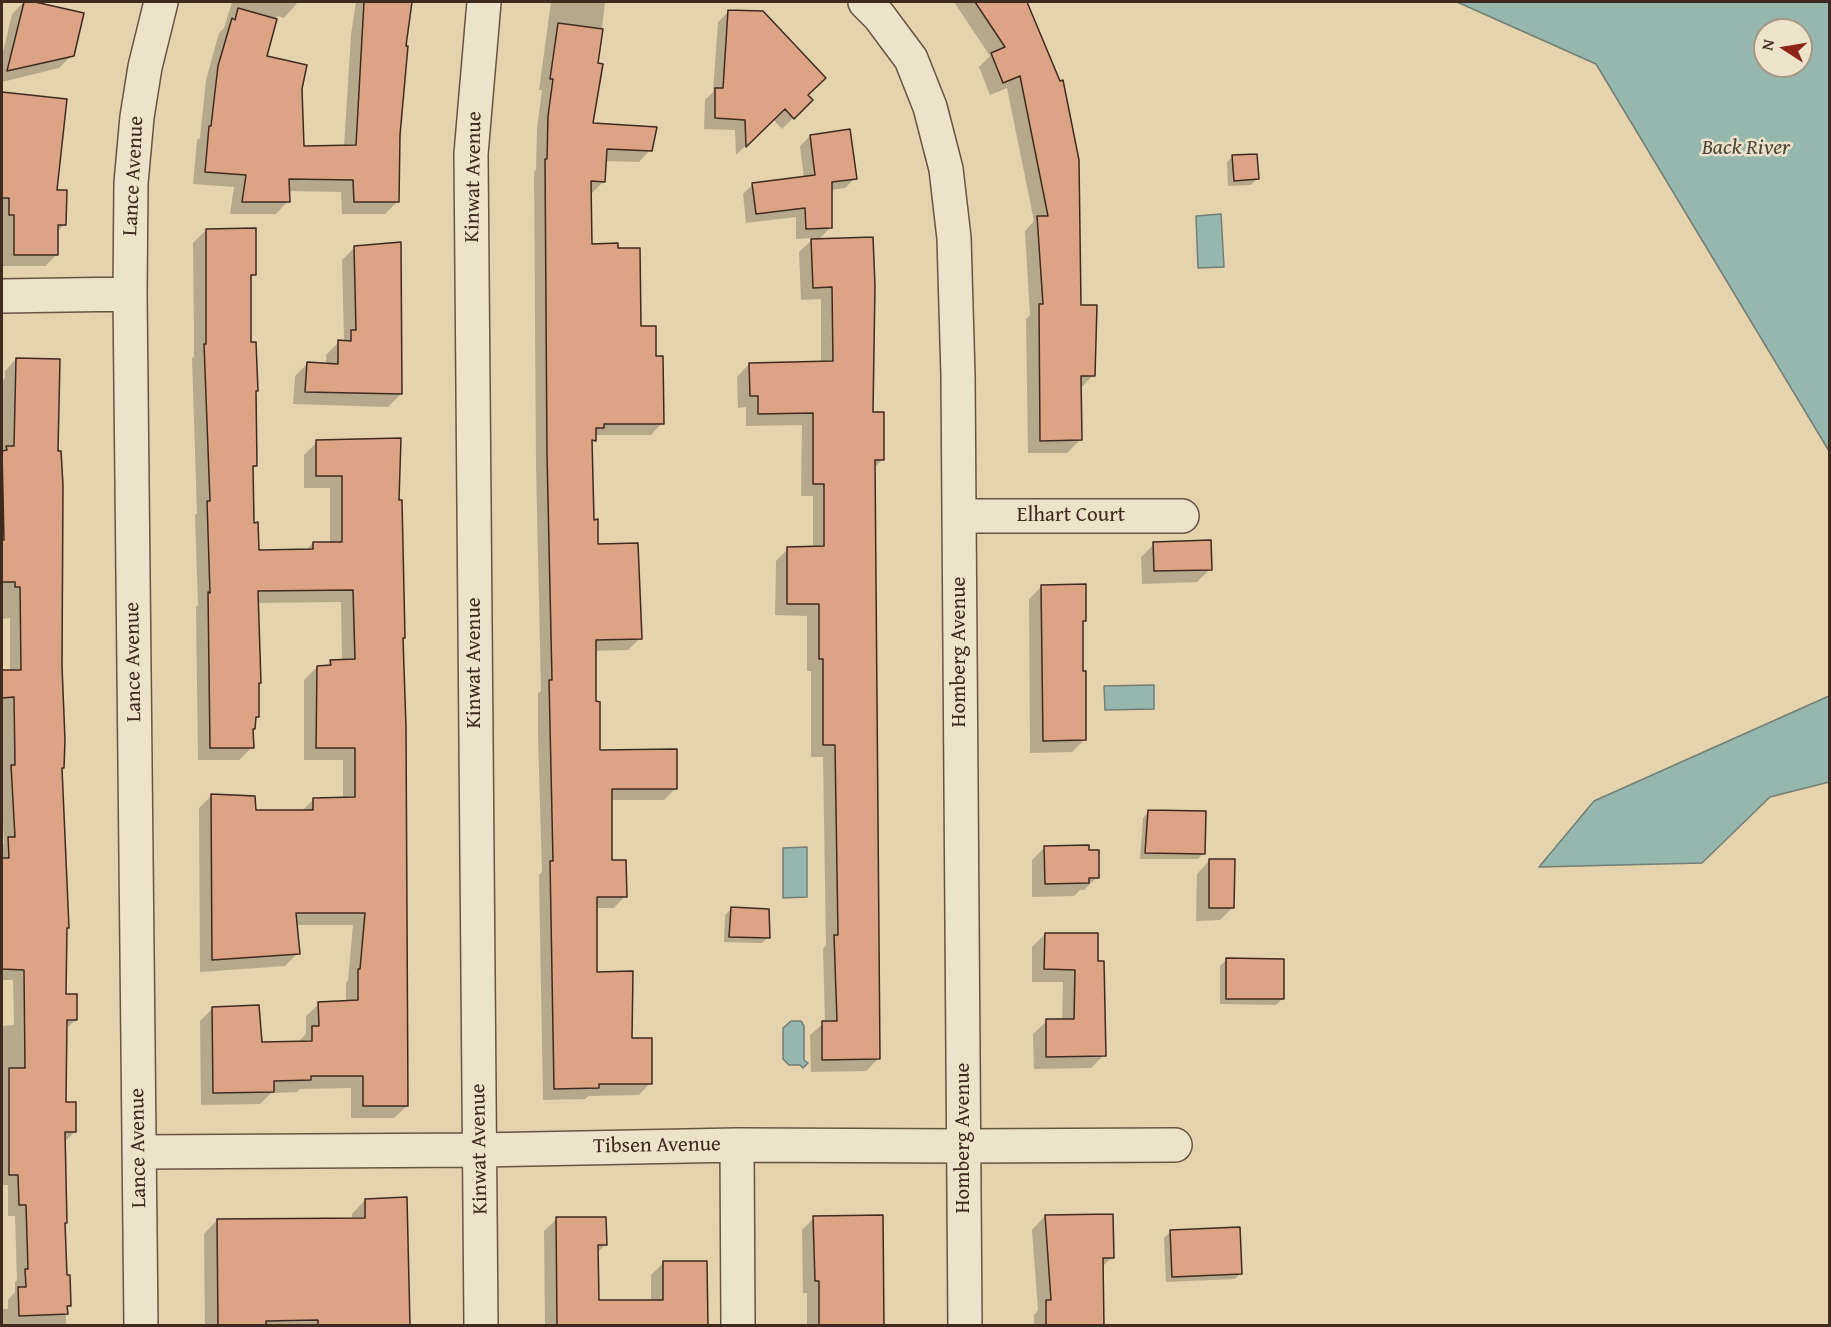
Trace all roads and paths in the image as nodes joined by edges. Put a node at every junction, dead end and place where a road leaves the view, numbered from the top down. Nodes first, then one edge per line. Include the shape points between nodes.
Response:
1 (161, 2) edge
2 (484, 2) edge
3 (865, 2) edge
4 (130, 294) junction
5 (2, 296) edge
6 (959, 516) junction
7 (1182, 516) dead end
8 (737, 1145) junction
9 (1175, 1145) dead end
10 (964, 1146) junction
11 (480, 1150) junction
12 (140, 1152) junction
13 (141, 1326) edge
14 (482, 1326) edge
15 (738, 1326) edge
16 (965, 1326) edge

1 - 4 street, Lance Avenue via 137,117 131,183
2 - 11 street, Kinwat Avenue via 471,154
3 - 6 street, Homberg Avenue via 910,58 930,107 946,169 954,238
4 - 5 street
4 - 12 street, Lance Avenue
6 - 7 street, Elhart Court
6 - 10 street, Homberg Avenue
8 - 10 street, Tibsen Avenue
8 - 11 street, Tibsen Avenue
8 - 15 street
9 - 10 street, Tibsen Avenue
10 - 16 street, Homberg Avenue
11 - 12 street, Tibsen Avenue
11 - 14 street, Kinwat Avenue
12 - 13 street, Lance Avenue

